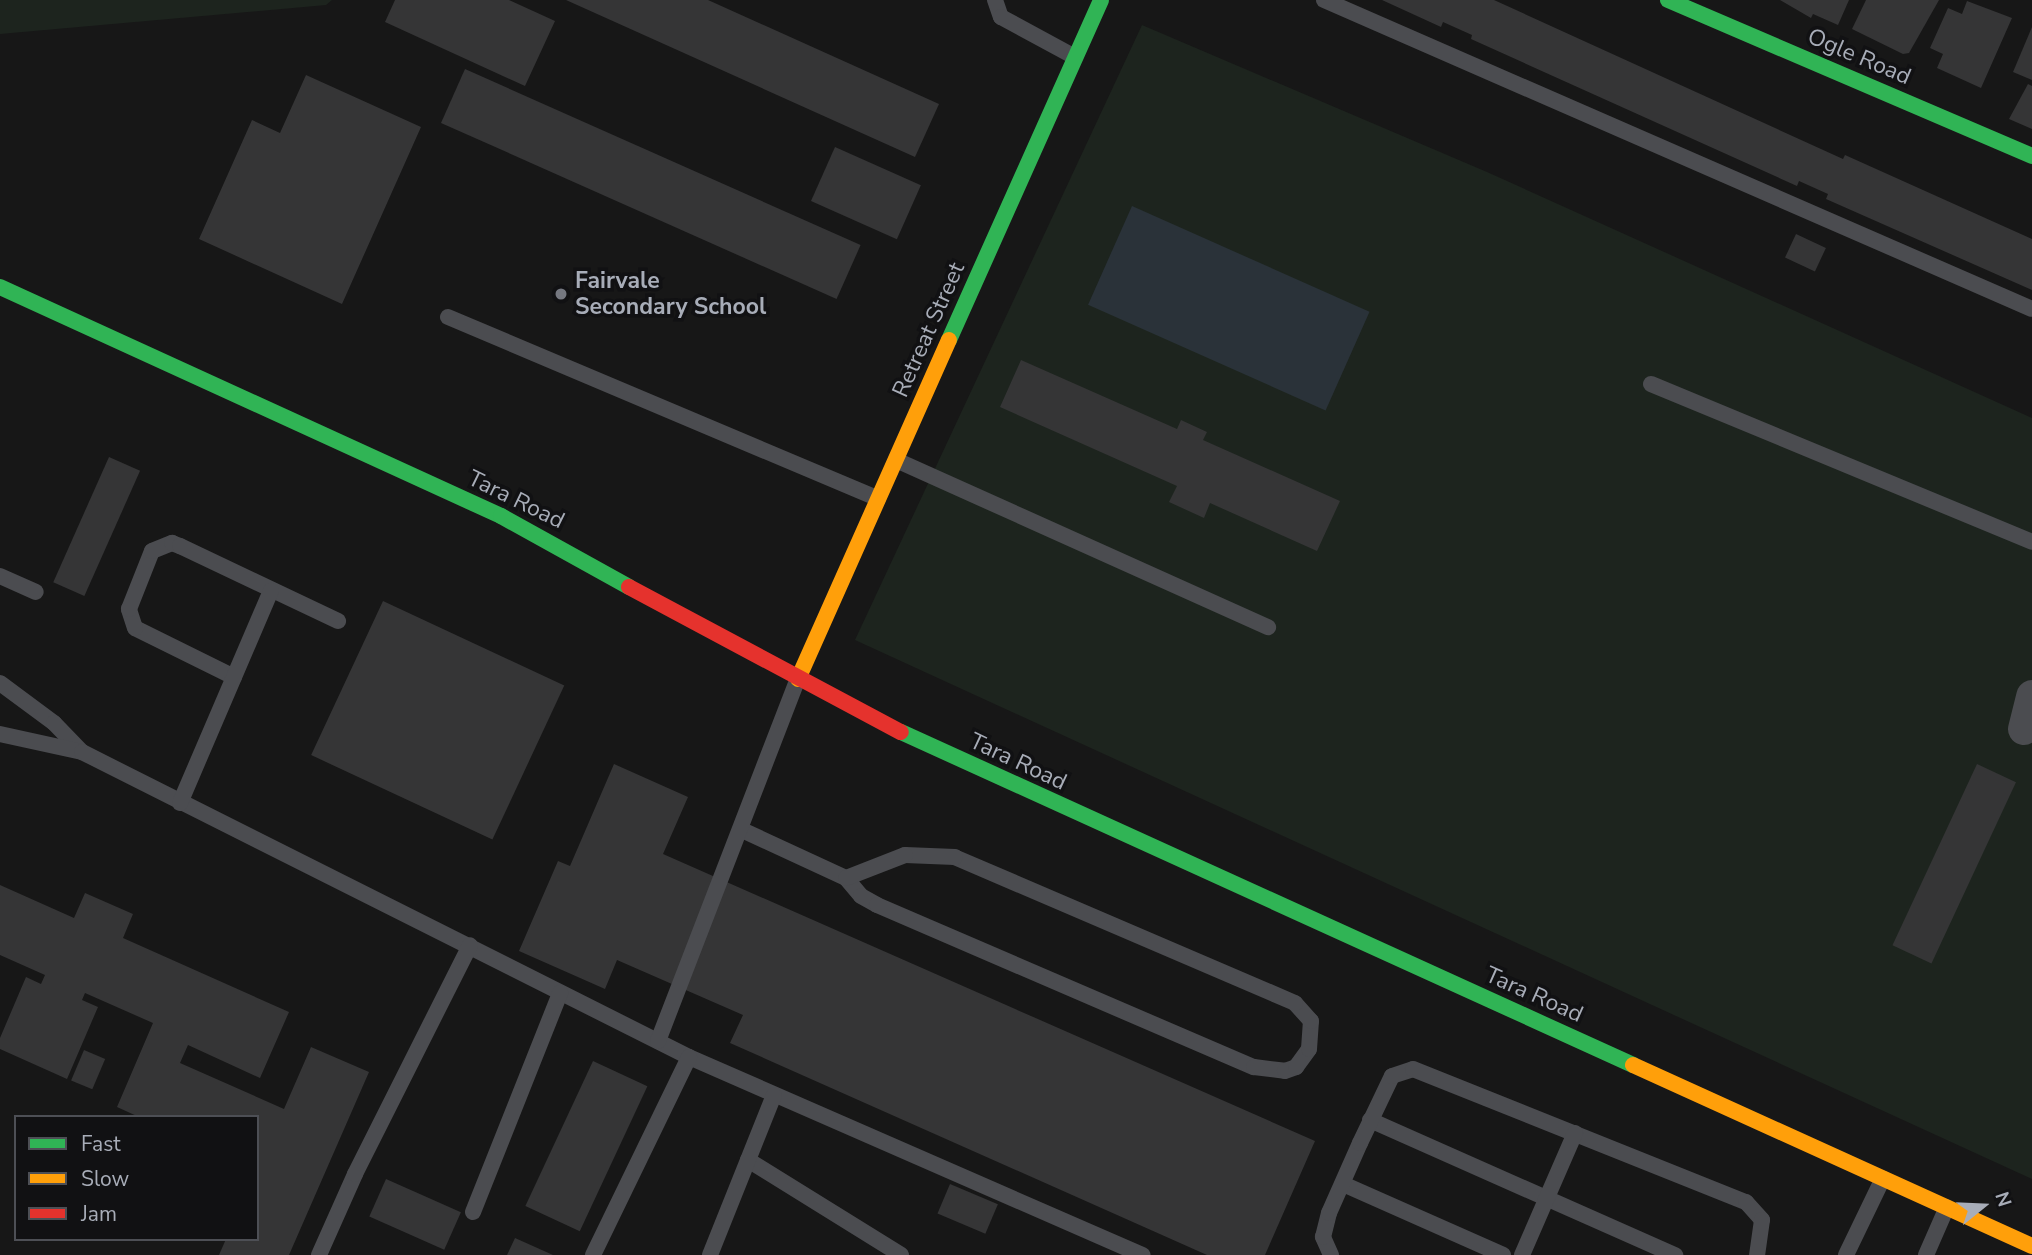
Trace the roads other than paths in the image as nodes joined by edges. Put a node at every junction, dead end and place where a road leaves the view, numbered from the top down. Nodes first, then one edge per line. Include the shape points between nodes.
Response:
1 (995, 0) edge
2 (1101, 0) edge
3 (1324, 0) edge
4 (1668, 0) edge
5 (1076, 57) junction
6 (2032, 156) edge
7 (0, 287) edge
8 (2032, 310) edge
9 (448, 317) dead end
10 (1651, 384) dead end
11 (896, 460) junction
12 (879, 499) junction
13 (2032, 542) edge
14 (0, 576) edge
15 (271, 591) junction
16 (36, 592) dead end
17 (338, 621) dead end
18 (1268, 627) dead end
19 (234, 677) junction
20 (799, 679) junction
21 (0, 683) edge
22 (2032, 696) edge
23 (2024, 729) dead end
24 (0, 734) edge
25 (82, 752) junction
26 (180, 803) junction
27 (742, 830) junction
28 (846, 878) junction
29 (470, 945) junction
30 (560, 993) junction
31 (658, 1041) junction
32 (689, 1057) junction
33 (774, 1095) junction
34 (1370, 1120) junction
35 (1575, 1133) junction
36 (748, 1160) junction
37 (1883, 1178) junction
38 (1343, 1184) junction
39 (1546, 1200) junction
40 (1947, 1207) junction
41 (472, 1212) dead end
42 (2032, 1246) edge
43 (876, 1247) edge
44 (319, 1255) edge
45 (593, 1255) edge
46 (710, 1255) edge
47 (901, 1255) edge
48 (1143, 1255) edge
49 (1331, 1255) edge
50 (1503, 1255) edge
51 (1522, 1255) edge
52 (1675, 1255) edge
53 (1757, 1255) edge
54 (1846, 1255) edge
55 (1926, 1255) edge

1 - 5 lane via 1001,17
2 - 5 street, Retreat Street
3 - 8 lane
4 - 6 street, Ogle Road
5 - 11 street, Retreat Street
7 - 20 street, Tara Road via 502,516
9 - 12 lane
10 - 13 lane
11 - 12 street, Retreat Street
11 - 18 lane
12 - 20 street, Retreat Street
14 - 16 lane
15 - 17 lane
15 - 19 lane
15 - 19 lane via 172,542 152,551 129,610 135,628
19 - 26 lane
20 - 27 lane
20 - 37 street, Tara Road via 859,713 1123,836
21 - 25 lane via 54,723
22 - 23 street
24 - 25 lane
25 - 26 lane
26 - 29 lane
27 - 28 lane
27 - 31 lane
28 - 28 lane via 905,855 955,857 1295,1003 1311,1021 1310,1049 1296,1067 1285,1071 1254,1067 877,905 861,896
29 - 30 lane
29 - 44 lane
30 - 31 lane
30 - 41 lane
31 - 32 lane
32 - 33 lane
32 - 45 lane
33 - 36 lane
33 - 48 lane
34 - 35 lane via 1392,1076 1413,1069
34 - 38 lane
34 - 39 lane
35 - 39 lane
35 - 53 lane via 1746,1202 1762,1220
36 - 43 lane
36 - 46 lane
37 - 40 street, Tara Road
37 - 54 lane
38 - 49 lane via 1324,1237
38 - 50 lane
39 - 51 lane
39 - 52 lane
40 - 42 street, Tara Road
40 - 55 lane
43 - 47 lane

